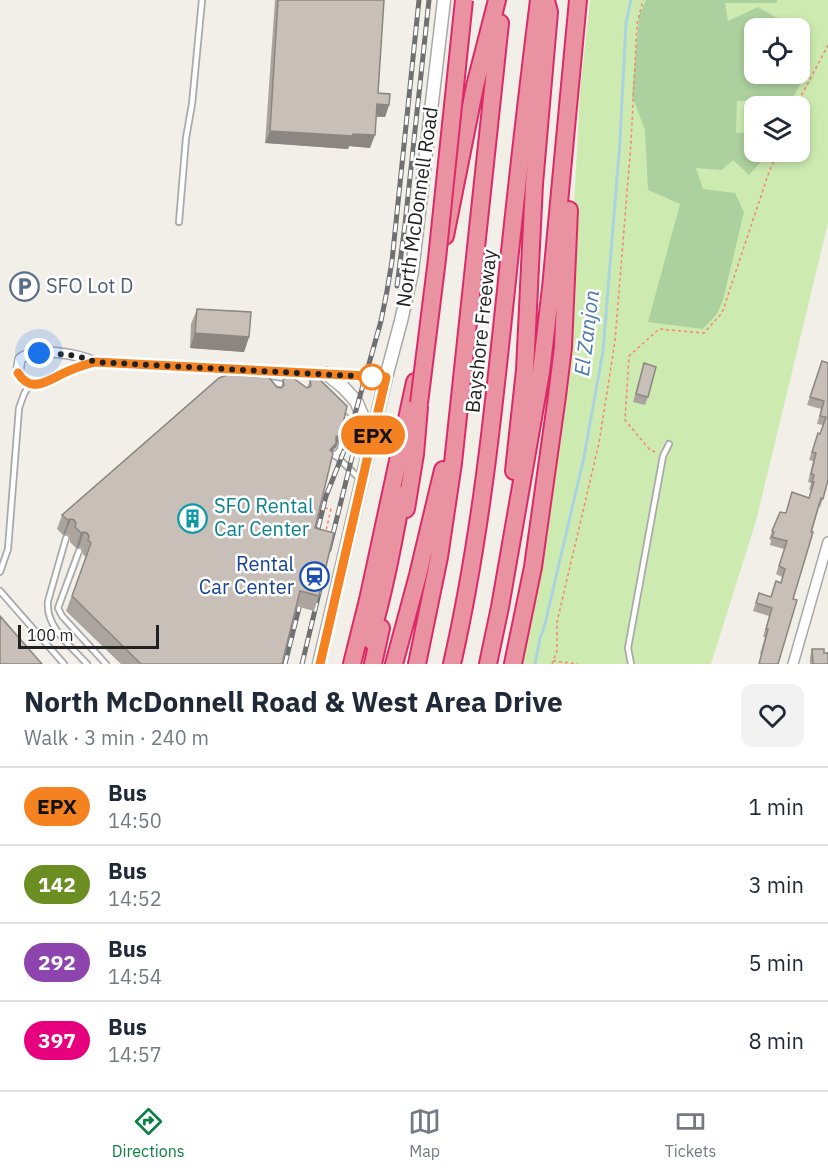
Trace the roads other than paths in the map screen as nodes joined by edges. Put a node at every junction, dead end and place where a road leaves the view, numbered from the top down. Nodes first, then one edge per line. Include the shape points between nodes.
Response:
1 (202, 0) edge
2 (444, 0) edge
3 (464, 0) edge
4 (497, 0) edge
5 (502, 0) edge
6 (539, 0) edge
7 (545, 0) edge
8 (578, 0) edge
9 (575, 38) junction
10 (178, 222) dead end
11 (95, 362) junction
12 (327, 374) junction
13 (386, 377) junction
14 (265, 381) edge
15 (30, 384) junction
16 (293, 387) edge
17 (557, 396) junction
18 (460, 402) junction
19 (339, 411) edge
20 (372, 438) junction
21 (669, 444) dead end
22 (362, 481) junction
23 (66, 538) dead end
24 (828, 542) edge
25 (79, 551) dead end
26 (0, 572) edge
27 (0, 591) edge
28 (385, 598) junction
29 (320, 662) edge
30 (64, 664) edge
31 (87, 664) edge
32 (106, 664) edge
33 (352, 664) edge
34 (363, 664) edge
35 (373, 664) edge
36 (394, 664) edge
37 (417, 664) edge
38 (452, 664) edge
39 (478, 664) edge
40 (488, 664) edge
41 (502, 664) edge
42 (513, 664) edge
43 (631, 664) edge
44 (793, 664) edge

1 - 10 lane
2 - 13 street, North McDonnell Road via 412,272
3 - 28 highway, bridge via 419,403
4 - 33 highway
5 - 18 highway, Bayshore Freeway
6 - 38 highway, Bayshore Freeway via 488,457
7 - 39 highway via 549,12 533,193 520,420 513,481
8 - 9 highway
9 - 17 highway via 563,347
9 - 40 highway via 541,372
11 - 12 street
11 - 15 street via 40,385
11 - 15 street via 72,355 27,354 20,359 18,373
12 - 13 street
12 - 20 street via 356,401
13 - 20 street, North McDonnell Road
14 - 16 lane
15 - 26 lane via 19,408 8,549
17 - 41 highway
17 - 42 highway via 533,567
18 - 36 highway
18 - 37 highway, Bayshore Freeway via 447,510
19 - 22 lane via 347,419 340,450 335,455
20 - 22 street, North McDonnell Road
21 - 43 lane via 663,456 628,648
22 - 29 street, North McDonnell Road
23 - 31 lane via 47,610 50,621
24 - 44 street
25 - 32 lane via 58,608
27 - 30 lane
28 - 34 highway
28 - 35 highway

